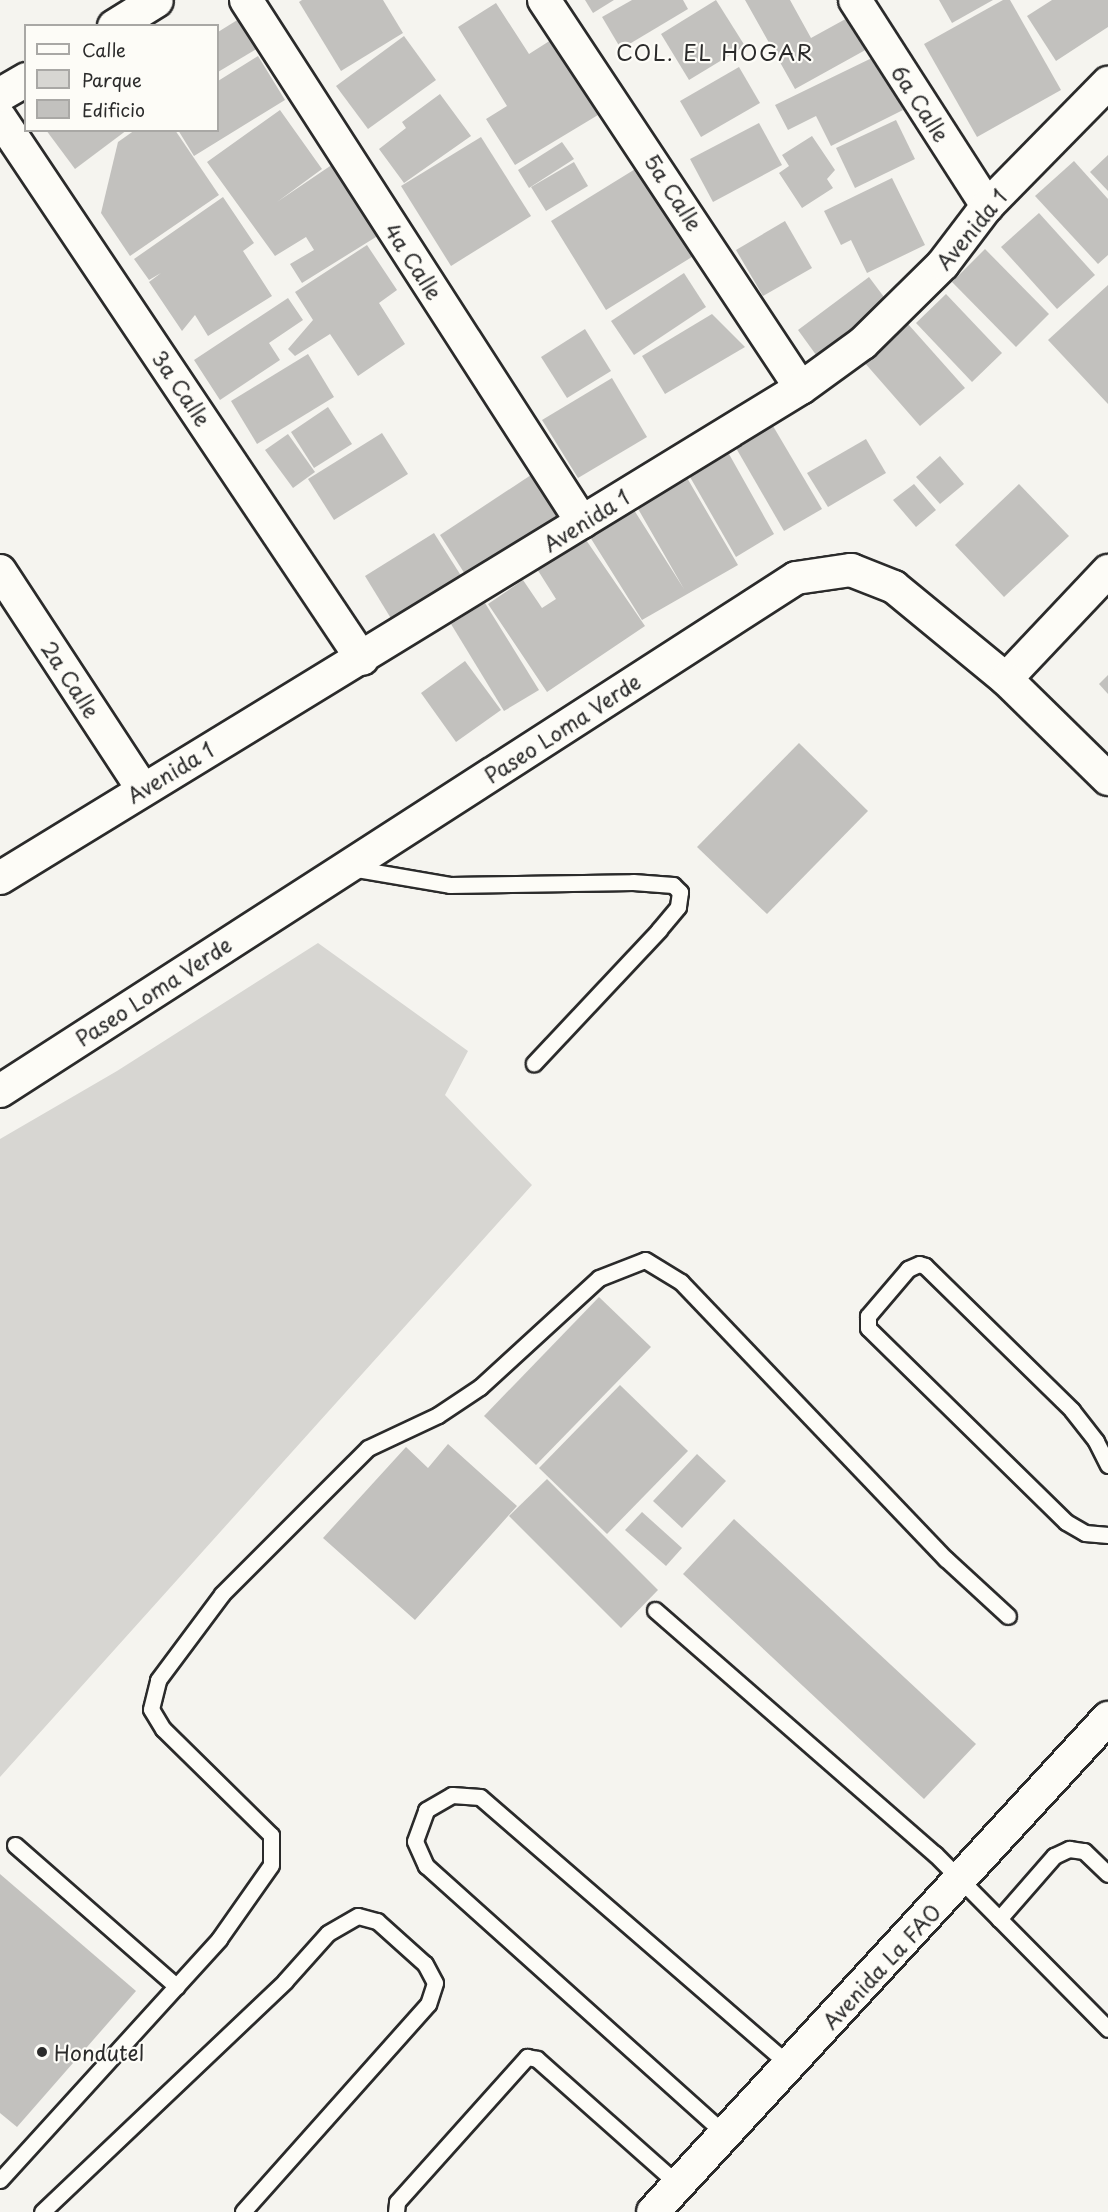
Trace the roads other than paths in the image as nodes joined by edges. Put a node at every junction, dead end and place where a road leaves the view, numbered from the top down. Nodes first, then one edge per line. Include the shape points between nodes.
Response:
1 (156, 0) edge
2 (246, 0) edge
3 (543, 0) edge
4 (855, 0) edge
5 (117, 24) edge
6 (24, 80) edge
7 (1108, 83) edge
8 (0, 94) edge
9 (0, 118) edge
10 (987, 206) junction
11 (801, 388) junction
12 (582, 522) junction
13 (0, 571) edge
14 (1108, 572) edge
15 (362, 659) junction
16 (1006, 679) junction
17 (1108, 779) edge
18 (142, 788) junction
19 (345, 867) junction
20 (0, 878) edge
21 (534, 1063) dead end
22 (0, 1091) edge
23 (1108, 1465) edge
24 (1108, 1535) edge
25 (656, 1610) dead end
26 (1008, 1616) dead end
27 (1108, 1718) edge
28 (15, 1845) dead end
29 (1108, 1874) edge
30 (962, 1879) junction
31 (999, 1919) junction
32 (177, 1987) junction
33 (1108, 2029) edge
34 (789, 2065) junction
35 (724, 2134) junction
36 (0, 2180) edge
37 (678, 2184) junction
38 (42, 2212) edge
39 (243, 2212) edge
40 (396, 2212) edge
41 (652, 2212) edge

1 - 5 street
2 - 12 street, 4a Calle
3 - 11 street, 5a Calle via 597,75
4 - 10 street, 6a Calle
6 - 8 street
7 - 10 street, Avenida 1
9 - 15 street, 3a Calle
10 - 11 street, Avenida 1 via 944,264 863,343
11 - 12 street, Avenida 1
12 - 15 street, Avenida 1
13 - 18 street, 2a Calle
14 - 16 street
15 - 18 street, Avenida 1
16 - 17 street, Paseo Loma Verde
16 - 19 street, Paseo Loma Verde via 894,587 851,570 796,578
18 - 20 street, Avenida 1
19 - 21 lane via 450,885 633,882 673,885 680,892 678,907
19 - 22 street, Paseo Loma Verde
23 - 24 lane via 1096,1441 1072,1410 925,1266 919,1264 908,1269 868,1316 868,1328 1066,1522 1085,1533
25 - 30 lane
26 - 32 lane via 946,1559 681,1282 645,1260 599,1278 480,1387 438,1414 368,1448 222,1594 158,1680 151,1709 163,1729 271,1835 271,1865 219,1940
27 - 30 street, Avenida La FAO
28 - 32 lane
29 - 31 lane via 1084,1851 1069,1849 1054,1856
30 - 31 lane
30 - 34 street, Avenida La FAO
31 - 33 lane
32 - 36 lane
34 - 35 street, Avenida La FAO
34 - 35 lane via 480,1797 452,1795 426,1810 415,1841 426,1866
35 - 37 street, Avenida La FAO
37 - 40 lane via 537,2060 527,2057 397,2202
37 - 41 street, Avenida La FAO
38 - 39 lane via 285,1981 328,1933 358,1916 377,1921 425,1964 435,1983 428,2004

